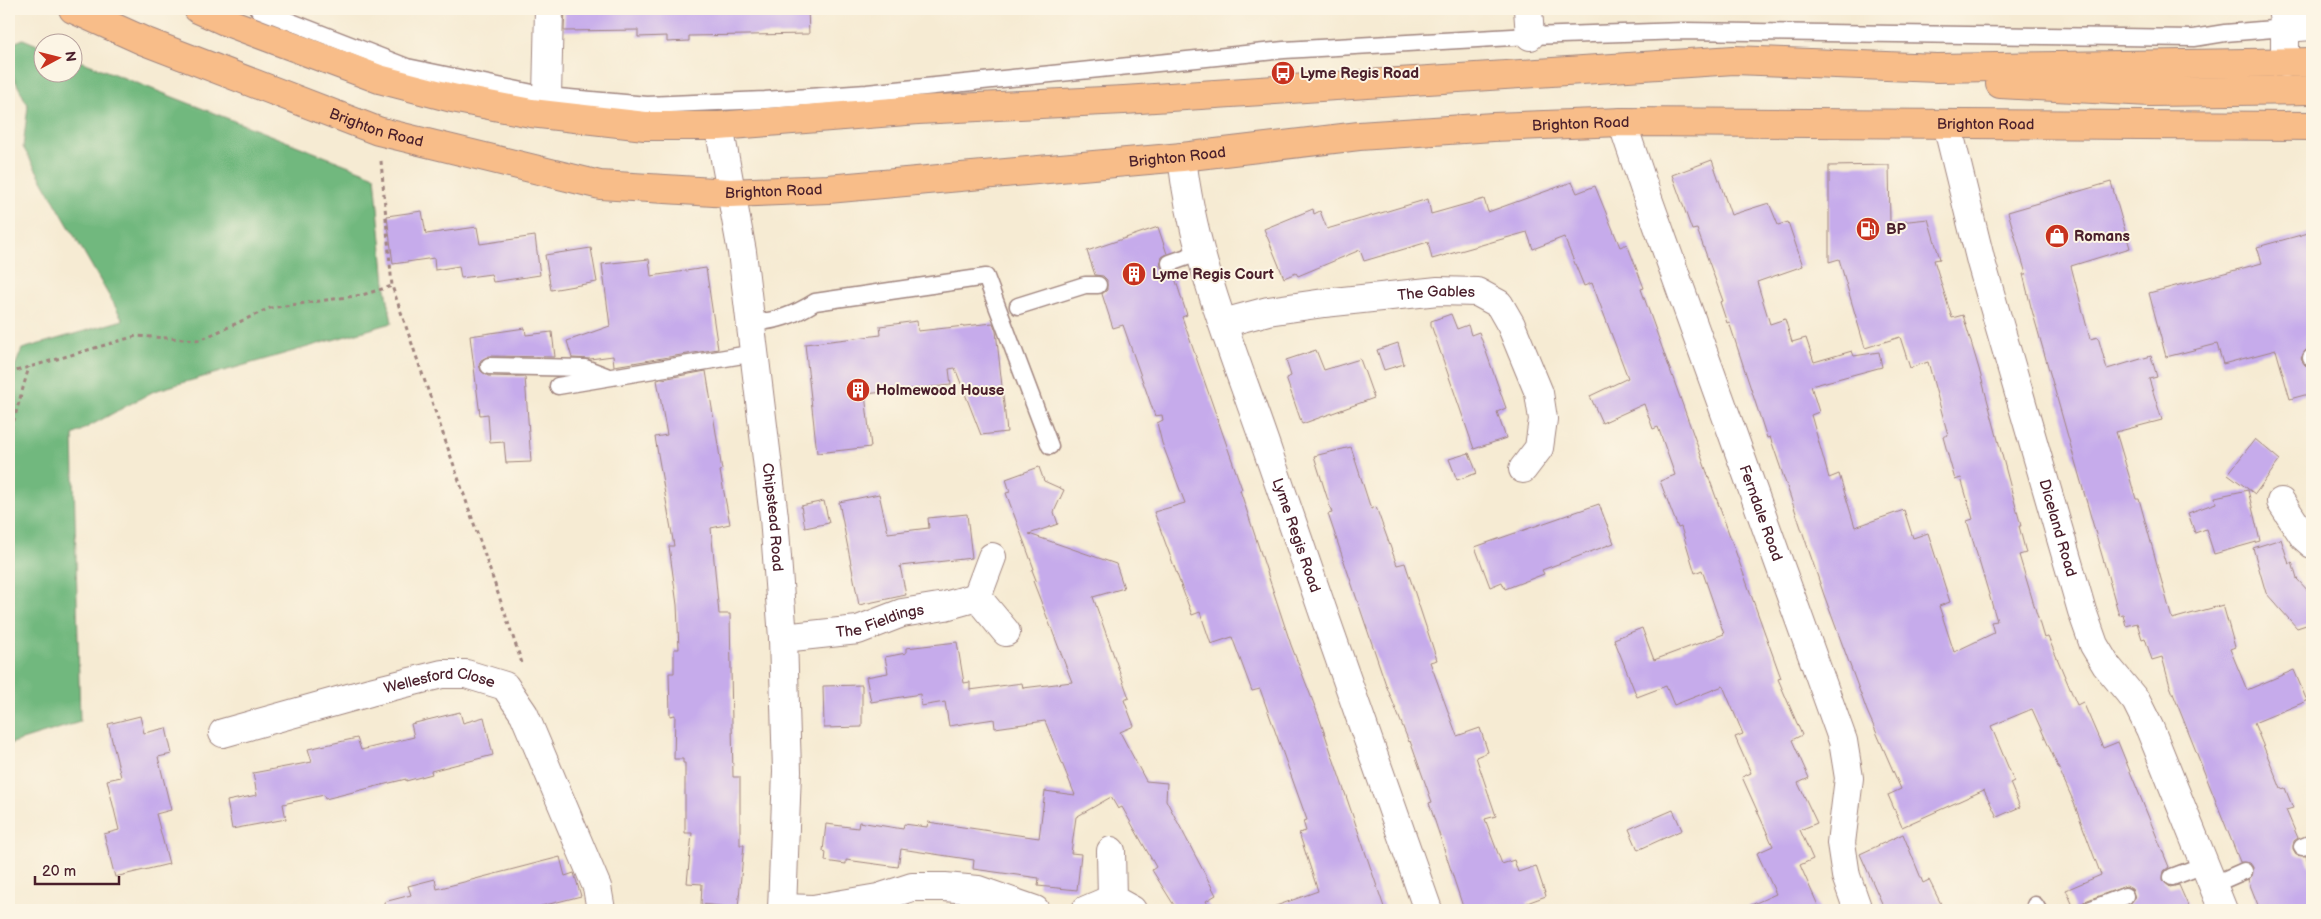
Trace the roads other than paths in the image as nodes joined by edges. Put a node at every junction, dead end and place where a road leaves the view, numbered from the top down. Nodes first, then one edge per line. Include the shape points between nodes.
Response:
1 (72, 9) edge
2 (198, 9) edge
3 (258, 9) edge
4 (549, 9) edge
5 (1528, 9) edge
6 (96, 16) edge
7 (2283, 18) edge
8 (2312, 26) edge
9 (1530, 36) junction
10 (2312, 62) edge
11 (2285, 63) junction
12 (1938, 68) junction
13 (2312, 90) edge
14 (547, 96) junction
15 (1622, 122) junction
16 (1947, 124) junction
17 (718, 126) junction
18 (2312, 126) edge
19 (1182, 157) junction
20 (730, 193) junction
21 (1202, 252) junction
22 (1170, 263) dead end
23 (1098, 285) dead end
24 (1018, 306) dead end
25 (751, 323) junction
26 (1224, 323) junction
27 (755, 353) junction
28 (489, 366) dead end
29 (608, 376) junction
30 (558, 386) dead end
31 (1050, 446) dead end
32 (1523, 469) dead end
33 (2281, 502) dead end
34 (2312, 544) edge
35 (992, 557) dead end
36 (977, 597) junction
37 (1006, 632) dead end
38 (783, 638) junction
39 (224, 733) dead end
40 (1111, 851) dead end
41 (2244, 872) dead end
42 (2208, 875) junction
43 (2172, 877) dead end
44 (2126, 896) dead end
45 (1122, 905) edge
46 (782, 909) edge
47 (601, 910) edge
48 (1036, 910) edge
49 (1086, 910) edge
50 (1428, 910) edge
51 (1858, 910) edge
52 (2089, 910) edge
53 (2223, 910) edge

1 - 6 highway, Brighton Road
2 - 17 highway via 379,79 452,98 531,113 645,126
3 - 14 lane via 407,66
4 - 14 street
5 - 9 street
6 - 20 highway, Brighton Road via 144,40 378,131 600,185
7 - 8 street
7 - 9 lane via 2194,38 1684,31
7 - 11 street
9 - 14 lane via 1284,50 765,100 647,105
10 - 11 highway
11 - 12 highway
12 - 13 highway via 2003,85 2150,92
12 - 17 highway via 1734,60 1124,100 918,110
15 - 16 highway, Brighton Road
15 - 19 highway, Brighton Road via 1359,136
15 - 51 street, Ferndale Road via 1843,741 1849,778 1841,844 1846,876
16 - 18 highway, Brighton Road
16 - 42 street, Diceland Road via 1981,262 2082,611 2094,645 2136,701 2150,730
17 - 20 street, Chipstead Road
19 - 20 highway, Brighton Road via 828,189
19 - 21 street, Lyme Regis Road via 1186,191
20 - 25 street, Chipstead Road
21 - 22 lane
21 - 26 street, Lyme Regis Road
23 - 24 lane via 1085,284
25 - 27 street, Chipstead Road
25 - 31 lane via 777,321 815,302 986,277
26 - 32 street, The Gables via 1268,311 1324,303 1438,291 1477,292 1499,304 1539,393 1543,419 1539,448
26 - 50 street, Lyme Regis Road
27 - 29 lane
27 - 38 street, Chipstead Road via 774,517
28 - 29 lane via 585,368
29 - 30 lane
33 - 34 street
35 - 36 street
36 - 37 street
36 - 38 street, The Fieldings via 902,613 858,630
38 - 46 street, Chipstead Road via 787,771
39 - 47 street, Wellesford Close via 442,674 466,674 505,686 528,721 597,887
40 - 45 street
41 - 42 lane
42 - 43 lane
42 - 53 street, Diceland Road
44 - 52 lane
45 - 49 street
46 - 48 street via 813,909 878,898 912,887 945,887 978,890

